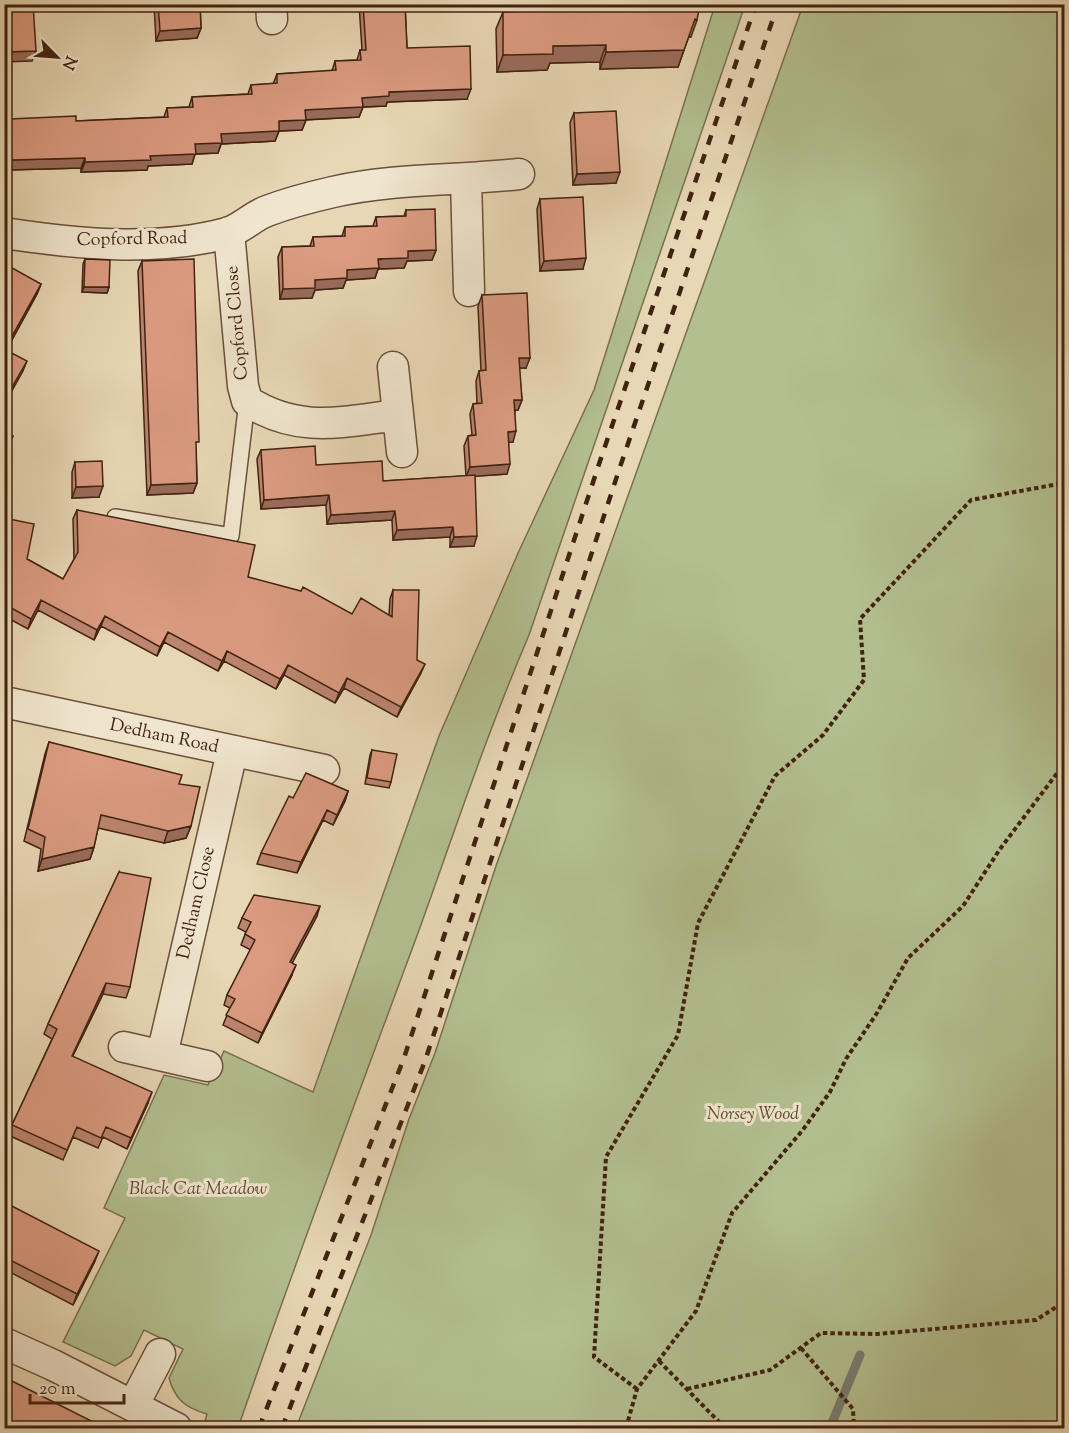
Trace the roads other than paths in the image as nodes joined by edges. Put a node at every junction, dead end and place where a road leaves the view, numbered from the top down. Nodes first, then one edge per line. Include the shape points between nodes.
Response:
1 (519, 174) dead end
2 (466, 180) junction
3 (229, 232) junction
4 (4, 233) edge
5 (469, 291) dead end
6 (393, 367) dead end
7 (247, 401) junction
8 (398, 415) junction
9 (402, 452) dead end
10 (115, 517) edge
11 (4, 702) edge
12 (232, 752) junction
13 (324, 770) dead end
14 (124, 1047) dead end
15 (162, 1055) junction
16 (207, 1066) dead end
17 (4, 1343) edge
18 (160, 1354) dead end
19 (133, 1406) junction
20 (176, 1428) edge

1 - 2 street, Copford Road
2 - 3 street, Copford Road via 401,182 334,192 266,212
2 - 5 street
3 - 4 street, Copford Road via 190,240 133,243 56,241
3 - 7 street, Copford Close
6 - 8 street
7 - 8 street, Copford Close via 290,422 328,424
7 - 10 lane via 231,536
8 - 9 street
11 - 12 street, Dedham Road
12 - 13 street, Dedham Road
12 - 15 street, Dedham Close
14 - 15 street
15 - 16 street
17 - 19 street
18 - 19 street
19 - 20 street

